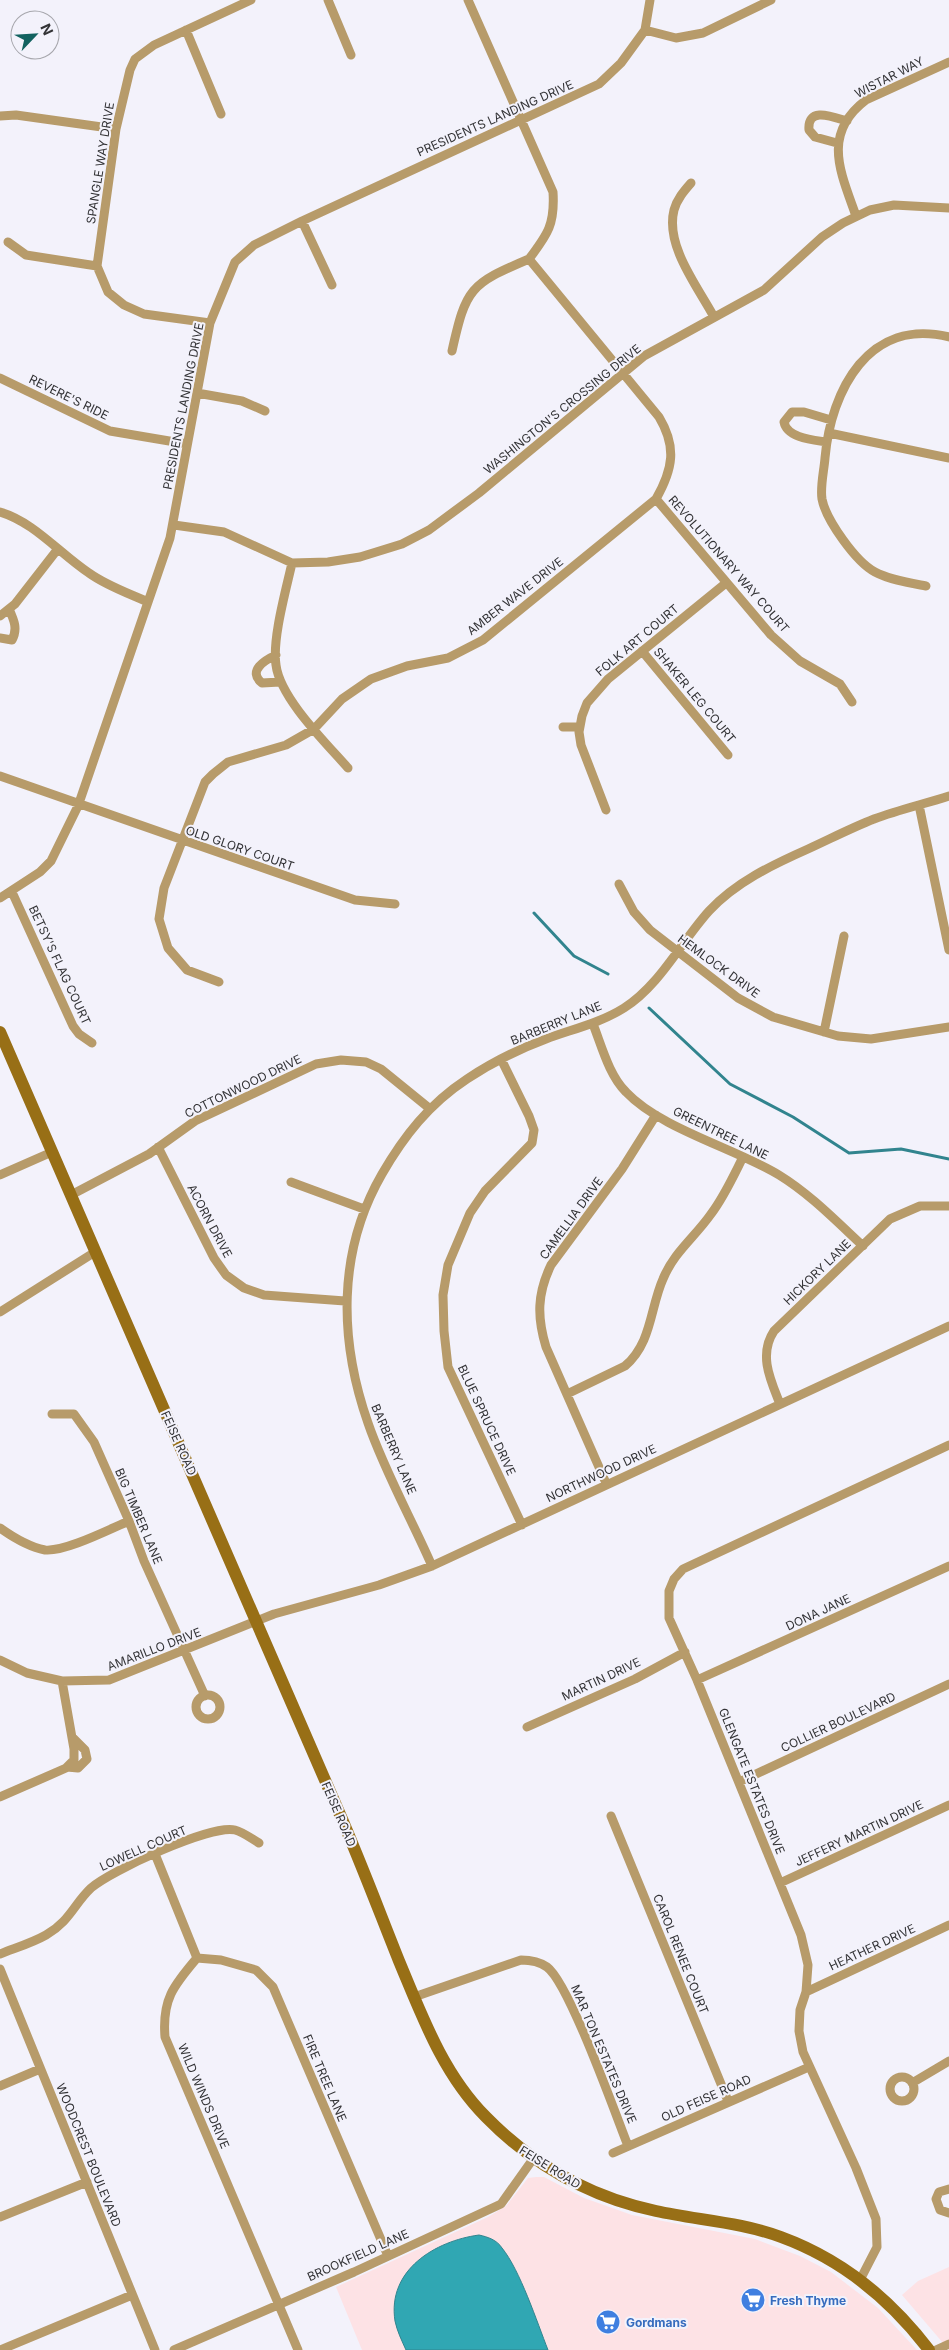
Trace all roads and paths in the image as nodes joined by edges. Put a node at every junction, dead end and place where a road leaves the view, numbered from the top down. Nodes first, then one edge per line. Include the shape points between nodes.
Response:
1 (251, 0) edge
2 (328, 0) edge
3 (468, 0) edge
4 (650, 0) edge
5 (771, 0) edge
6 (186, 30) junction
7 (645, 30) junction
8 (351, 55) dead end
9 (949, 62) edge
10 (221, 114) dead end
11 (0, 116) edge
12 (522, 121) junction
13 (847, 121) junction
14 (116, 129) junction
15 (837, 143) junction
16 (691, 184) dead end
17 (949, 208) edge
18 (856, 216) junction
19 (302, 221) junction
20 (8, 242) dead end
21 (529, 259) junction
22 (97, 266) junction
23 (332, 285) dead end
24 (714, 317) junction
25 (210, 323) junction
26 (949, 337) edge
27 (452, 351) dead end
28 (623, 373) junction
29 (0, 378) edge
30 (197, 393) junction
31 (265, 411) dead end
32 (831, 420) junction
33 (828, 438) junction
34 (187, 444) junction
35 (949, 458) edge
36 (656, 498) junction
37 (0, 512) edge
38 (174, 525) junction
39 (57, 550) junction
40 (292, 563) junction
41 (726, 583) junction
42 (926, 586) dead end
43 (148, 602) junction
44 (9, 609) junction
45 (0, 616) edge
46 (0, 638) edge
47 (642, 652) junction
48 (276, 656) junction
49 (280, 682) junction
50 (852, 702) dead end
51 (563, 727) dead end
52 (580, 727) junction
53 (314, 729) junction
54 (728, 755) dead end
55 (348, 768) dead end
56 (0, 776) edge
57 (949, 796) edge
58 (919, 805) junction
59 (78, 806) junction
60 (606, 810) dead end
61 (183, 841) junction
62 (619, 884) dead end
63 (12, 892) junction
64 (0, 898) edge
65 (394, 904) dead end
66 (844, 936) dead end
67 (949, 950) edge
68 (677, 951) junction
69 (219, 982) dead end
70 (593, 1024) junction
71 (949, 1027) edge
72 (0, 1032) edge
73 (824, 1032) junction
74 (92, 1043) dead end
75 (501, 1059) junction
76 (428, 1108) junction
77 (656, 1115) junction
78 (158, 1147) junction
79 (52, 1152) junction
80 (743, 1157) junction
81 (0, 1176) edge
82 (291, 1182) dead end
83 (71, 1195) junction
84 (949, 1206) edge
85 (364, 1209) junction
86 (862, 1246) junction
87 (95, 1252) junction
88 (345, 1302) junction
89 (0, 1312) edge
90 (949, 1326) edge
91 (567, 1394) junction
92 (780, 1404) junction
93 (52, 1414) dead end
94 (949, 1445) edge
95 (606, 1484) junction
96 (130, 1521) junction
97 (522, 1524) junction
98 (0, 1528) edge
99 (432, 1566) junction
100 (949, 1566) edge
101 (256, 1622) junction
102 (185, 1652) junction
103 (685, 1652) junction
104 (0, 1660) edge
105 (697, 1680) junction
106 (62, 1681) junction
107 (949, 1684) edge
108 (205, 1696) dead end
109 (527, 1727) dead end
110 (738, 1782) junction
111 (0, 1797) edge
112 (949, 1805) edge
113 (611, 1816) dead end
114 (259, 1843) dead end
115 (154, 1854) junction
116 (780, 1884) junction
117 (949, 1925) edge
118 (0, 1954) edge
119 (198, 1958) junction
120 (0, 1969) edge
121 (806, 1992) junction
122 (414, 1997) junction
123 (949, 2061) edge
124 (809, 2067) junction
125 (40, 2069) junction
126 (912, 2083) dead end
127 (0, 2086) edge
128 (728, 2102) junction
129 (628, 2146) junction
130 (613, 2153) dead end
131 (533, 2159) junction
132 (87, 2182) junction
133 (949, 2189) edge
134 (949, 2213) edge
135 (0, 2217) edge
136 (388, 2256) junction
137 (860, 2280) junction
138 (132, 2295) junction
139 (280, 2303) junction
140 (949, 2344) edge
141 (0, 2350) edge
142 (155, 2350) edge
143 (174, 2350) edge
144 (298, 2350) edge
145 (929, 2350) edge
146 (936, 2350) edge

1 - 6 street, SPANGLE WAY DRIVE
2 - 8 street
3 - 12 street
4 - 7 street, PRESIDENTS LANDING DRIVE
5 - 7 street via 702,33 676,38
6 - 10 street
6 - 14 street, SPANGLE WAY DRIVE via 154,45 135,59
7 - 12 street, PRESIDENTS LANDING DRIVE via 621,63 599,84
9 - 13 street, WISTAR WAY via 866,100 854,109
11 - 14 street via 16,115
12 - 19 street, PRESIDENTS LANDING DRIVE
12 - 21 street via 553,192 552,226
13 - 15 street, WISTAR WAY
13 - 15 street via 820,113 808,123 808,130 815,137
14 - 22 street, SPANGLE WAY DRIVE
15 - 18 street, WISTAR WAY via 838,165
16 - 24 street via 680,196 674,210 675,241
17 - 18 street, WASHINGTON'S CROSSING DRIVE via 894,204
18 - 24 street, WASHINGTON'S CROSSING DRIVE via 822,237 764,290
19 - 23 street
19 - 25 street, PRESIDENTS LANDING DRIVE via 254,245 235,262
20 - 22 street via 26,255
21 - 27 street via 494,274 471,292 460,312
21 - 28 street, AMBER WAVE DRIVE
22 - 25 street via 108,292 124,305 144,314
24 - 28 street, WASHINGTON'S CROSSING DRIVE via 644,356
25 - 30 street, PRESIDENTS LANDING DRIVE
26 - 32 street via 928,332 883,345 859,362 844,387
28 - 36 street, AMBER WAVE DRIVE via 659,417 669,439 670,462
28 - 40 street, WASHINGTON'S CROSSING DRIVE via 479,493 416,538 360,557
29 - 34 street, REVERE'S RIDE via 110,431
30 - 31 street via 242,402
30 - 34 street, PRESIDENTS LANDING DRIVE
32 - 33 street
32 - 33 street via 792,412 784,422 792,433
33 - 35 street
33 - 42 street via 822,498 832,523 874,572
34 - 38 street, PRESIDENTS LANDING DRIVE
36 - 41 street, REVOLUTIONARY WAY COURT
36 - 53 street, AMBER WAVE DRIVE via 483,640 448,658 407,666 371,679 342,699
37 - 39 street via 27,525
38 - 40 street, WASHINGTON'S CROSSING DRIVE via 224,532
38 - 43 street, PRESIDENTS LANDING DRIVE
39 - 43 street via 105,584
39 - 44 street
40 - 48 street
41 - 47 street, FOLK ART COURT
41 - 50 street, REVOLUTIONARY WAY COURT via 771,635 800,661 840,684
43 - 59 street, PRESIDENTS LANDING DRIVE
44 - 45 street
44 - 46 street via 16,628 14,636 12,640
47 - 52 street, FOLK ART COURT via 608,679 587,703
47 - 54 street, SHAKER LEG COURT
48 - 49 street
48 - 49 street via 261,663 256,672 262,683
49 - 53 street
51 - 52 street
52 - 60 street, FOLK ART COURT via 583,753
53 - 55 street
53 - 61 street, AMBER WAVE DRIVE via 286,745 228,762 213,774 205,782
56 - 59 street, OLD GLORY COURT
57 - 58 street, BARBERRY LANE
58 - 67 street
58 - 68 street, BARBERRY LANE via 851,828 782,860 736,886 709,911
59 - 61 street, OLD GLORY COURT
59 - 63 street, PRESIDENTS LANDING DRIVE via 52,861
61 - 65 street, OLD GLORY COURT via 355,900
61 - 69 street, AMBER WAVE DRIVE via 164,888 160,907 161,927 168,948 187,970
62 - 68 street, HEMLOCK DRIVE via 644,924
63 - 64 street, PRESIDENTS LANDING DRIVE
63 - 74 street, BETSY'S FLAG COURT via 73,1026
66 - 73 street
68 - 70 street, BARBERRY LANE via 641,995 625,1008
68 - 73 street, HEMLOCK DRIVE via 738,998 773,1017
70 - 75 street, BARBERRY LANE via 547,1038
70 - 77 street, GREENTREE LANE via 616,1079 626,1093
71 - 73 street, HEMLOCK DRIVE via 871,1039
72 - 79 main road, FEISE ROAD
75 - 76 street, BARBERRY LANE via 466,1079
75 - 97 street, BLUE SPRUCE DRIVE via 529,1116 534,1130 532,1143 485,1191 470,1213 448,1265 443,1295 444,1331 448,1367
76 - 78 street, COTTONWOOD DRIVE via 381,1069 366,1062 341,1060 316,1064 195,1121
76 - 85 street, BARBERRY LANE via 393,1155
77 - 80 street, GREENTREE LANE
77 - 91 street, CAMELLIA DRIVE via 546,1276 539,1304 539,1325
78 - 83 street, COTTONWOOD DRIVE via 104,1180
78 - 88 street, ACORN DRIVE via 214,1258 226,1275 244,1288 264,1295
79 - 81 street
79 - 83 main road, FEISE ROAD
80 - 86 street, GREENTREE LANE via 778,1174 810,1197
80 - 91 street via 711,1215 671,1262 662,1279 649,1329 633,1359
82 - 85 street
83 - 87 main road, FEISE ROAD
84 - 86 street, HICKORY LANE via 920,1206 890,1219
85 - 88 street, BARBERRY LANE via 351,1259
86 - 92 street, HICKORY LANE via 768,1339 767,1369
87 - 89 street
87 - 101 main road, FEISE ROAD
88 - 99 street, BARBERRY LANE via 348,1338 363,1408
90 - 92 street, NORTHWOOD DRIVE
91 - 95 street, CAMELLIA DRIVE
92 - 95 street, NORTHWOOD DRIVE
93 - 96 street, BIG TIMBER LANE via 67,1412 79,1418 94,1442
94 - 103 street, GLENGATE ESTATES DRIVE via 683,1569 672,1583 668,1597 670,1618
95 - 97 street, NORTHWOOD DRIVE
96 - 98 street via 84,1540 48,1550 24,1543
96 - 102 street, BIG TIMBER LANE via 144,1561
97 - 99 street, NORTHWOOD DRIVE
99 - 101 street, NORTHWOOD DRIVE
100 - 105 street, DONA JANE
101 - 102 street, AMARILLO DRIVE
101 - 122 main road, FEISE ROAD
102 - 106 street, AMARILLO DRIVE via 109,1680
102 - 108 street, BIG TIMBER LANE
103 - 105 street, GLENGATE ESTATES DRIVE
103 - 109 street, MARTIN DRIVE via 635,1679
104 - 106 street, AMARILLO DRIVE via 27,1673
105 - 110 street, GLENGATE ESTATES DRIVE
106 - 111 street via 74,1760 67,1767
107 - 110 street, COLLIER BOULEVARD
110 - 116 street, GLENGATE ESTATES DRIVE
112 - 116 street, JEFFERY MARTIN DRIVE
113 - 128 street, CAROL RENEE COURT
114 - 115 street, LOWELL COURT via 235,1830 212,1831
115 - 118 street, LOWELL COURT via 109,1874 47,1934
115 - 119 street
116 - 121 street, GLENGATE ESTATES DRIVE via 801,1935 808,1965
117 - 121 street, HEATHER DRIVE
119 - 136 street, FIRE TREE LANE via 221,1960 256,1970 273,1987
119 - 139 street, WILD WINDS DRIVE via 183,1974 168,2000 163,2014 165,2037
120 - 125 street, WOODCREST BOULEVARD
121 - 124 street, GLENGATE ESTATES DRIVE via 800,2010 799,2031
122 - 129 street, MAR TON ESTATES DRIVE via 521,1960 547,1967 565,1991
122 - 131 main road, FEISE ROAD via 441,2056 466,2095 509,2140
123 - 126 street
124 - 128 street, OLD FEISE ROAD
124 - 137 street, GLENGATE ESTATES DRIVE via 876,2219 877,2247
125 - 127 street
125 - 132 street, WOODCREST BOULEVARD
128 - 129 street, OLD FEISE ROAD
129 - 130 street, OLD FEISE ROAD
131 - 136 street, BROOKFIELD LANE via 501,2204
131 - 137 main road, FEISE ROAD via 579,2186 623,2202 782,2237 820,2255
132 - 135 street
132 - 138 street, WOODCREST BOULEVARD
133 - 134 street via 939,2192 936,2199 940,2210
136 - 139 street, BROOKFIELD LANE
137 - 145 main road, FEISE ROAD via 902,2317
138 - 141 street
138 - 142 street, WOODCREST BOULEVARD
139 - 143 street, BROOKFIELD LANE
139 - 144 street, WILD WINDS DRIVE
140 - 146 street

